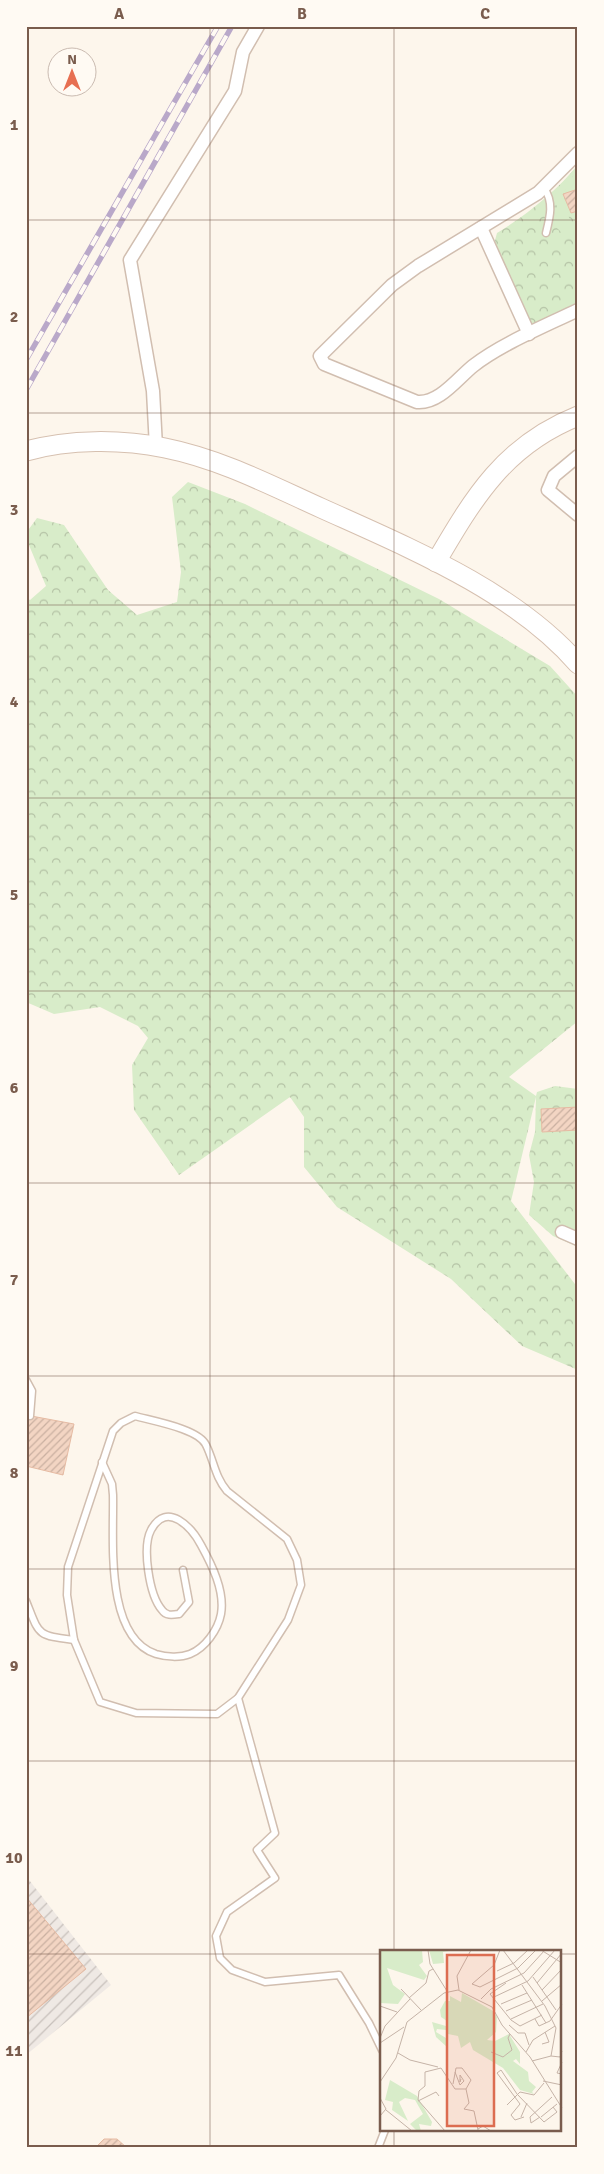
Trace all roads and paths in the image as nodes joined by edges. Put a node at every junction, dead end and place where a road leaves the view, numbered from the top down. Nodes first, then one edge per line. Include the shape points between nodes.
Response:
1 (258, 26) edge
2 (578, 154) edge
3 (544, 188) junction
4 (481, 228) junction
5 (546, 232) dead end
6 (578, 310) edge
7 (528, 334) junction
8 (578, 416) edge
9 (156, 446) junction
10 (26, 451) edge
11 (578, 456) edge
12 (578, 515) edge
13 (436, 562) junction
14 (578, 664) edge
15 (578, 1150) edge
16 (578, 1192) edge
17 (562, 1232) dead end
18 (578, 1240) edge
19 (26, 1380) edge
20 (30, 1416) dead end
21 (102, 1462) junction
22 (183, 1570) dead end
23 (26, 1601) edge
24 (74, 1640) junction
25 (238, 1698) junction
26 (380, 2046) edge
27 (383, 2132) edge
28 (378, 2148) edge

1 - 9 street via 243,52 235,91 130,260 153,391
2 - 3 street
3 - 4 street
3 - 5 lane via 551,197
4 - 7 street
4 - 7 street via 392,285 322,352 321,361 417,402 427,403 475,364
6 - 7 street
8 - 13 street via 533,439 491,477
9 - 10 street via 84,443
9 - 13 street via 233,469
11 - 12 street via 554,476 548,490
13 - 14 street via 534,623
15 - 16 path
17 - 18 street
19 - 20 lane via 32,1391
21 - 22 lane via 112,1484 115,1572 121,1613 129,1632 150,1652 185,1656 197,1651 216,1628 221,1614 222,1602 212,1563 200,1542 187,1524 176,1518 164,1518 150,1531 149,1577 162,1611 169,1615 179,1614 189,1602
21 - 24 lane via 68,1567 67,1595
21 - 25 lane via 113,1431 135,1416 197,1434 206,1443 219,1482 287,1539 297,1560 300,1585 288,1620
23 - 24 lane via 38,1630 46,1636
24 - 25 lane via 100,1702 136,1712 217,1714
25 - 26 lane via 275,1833 258,1850 275,1878 227,1912 216,1936 220,1958 232,1970 265,1982 339,1975
27 - 28 lane

